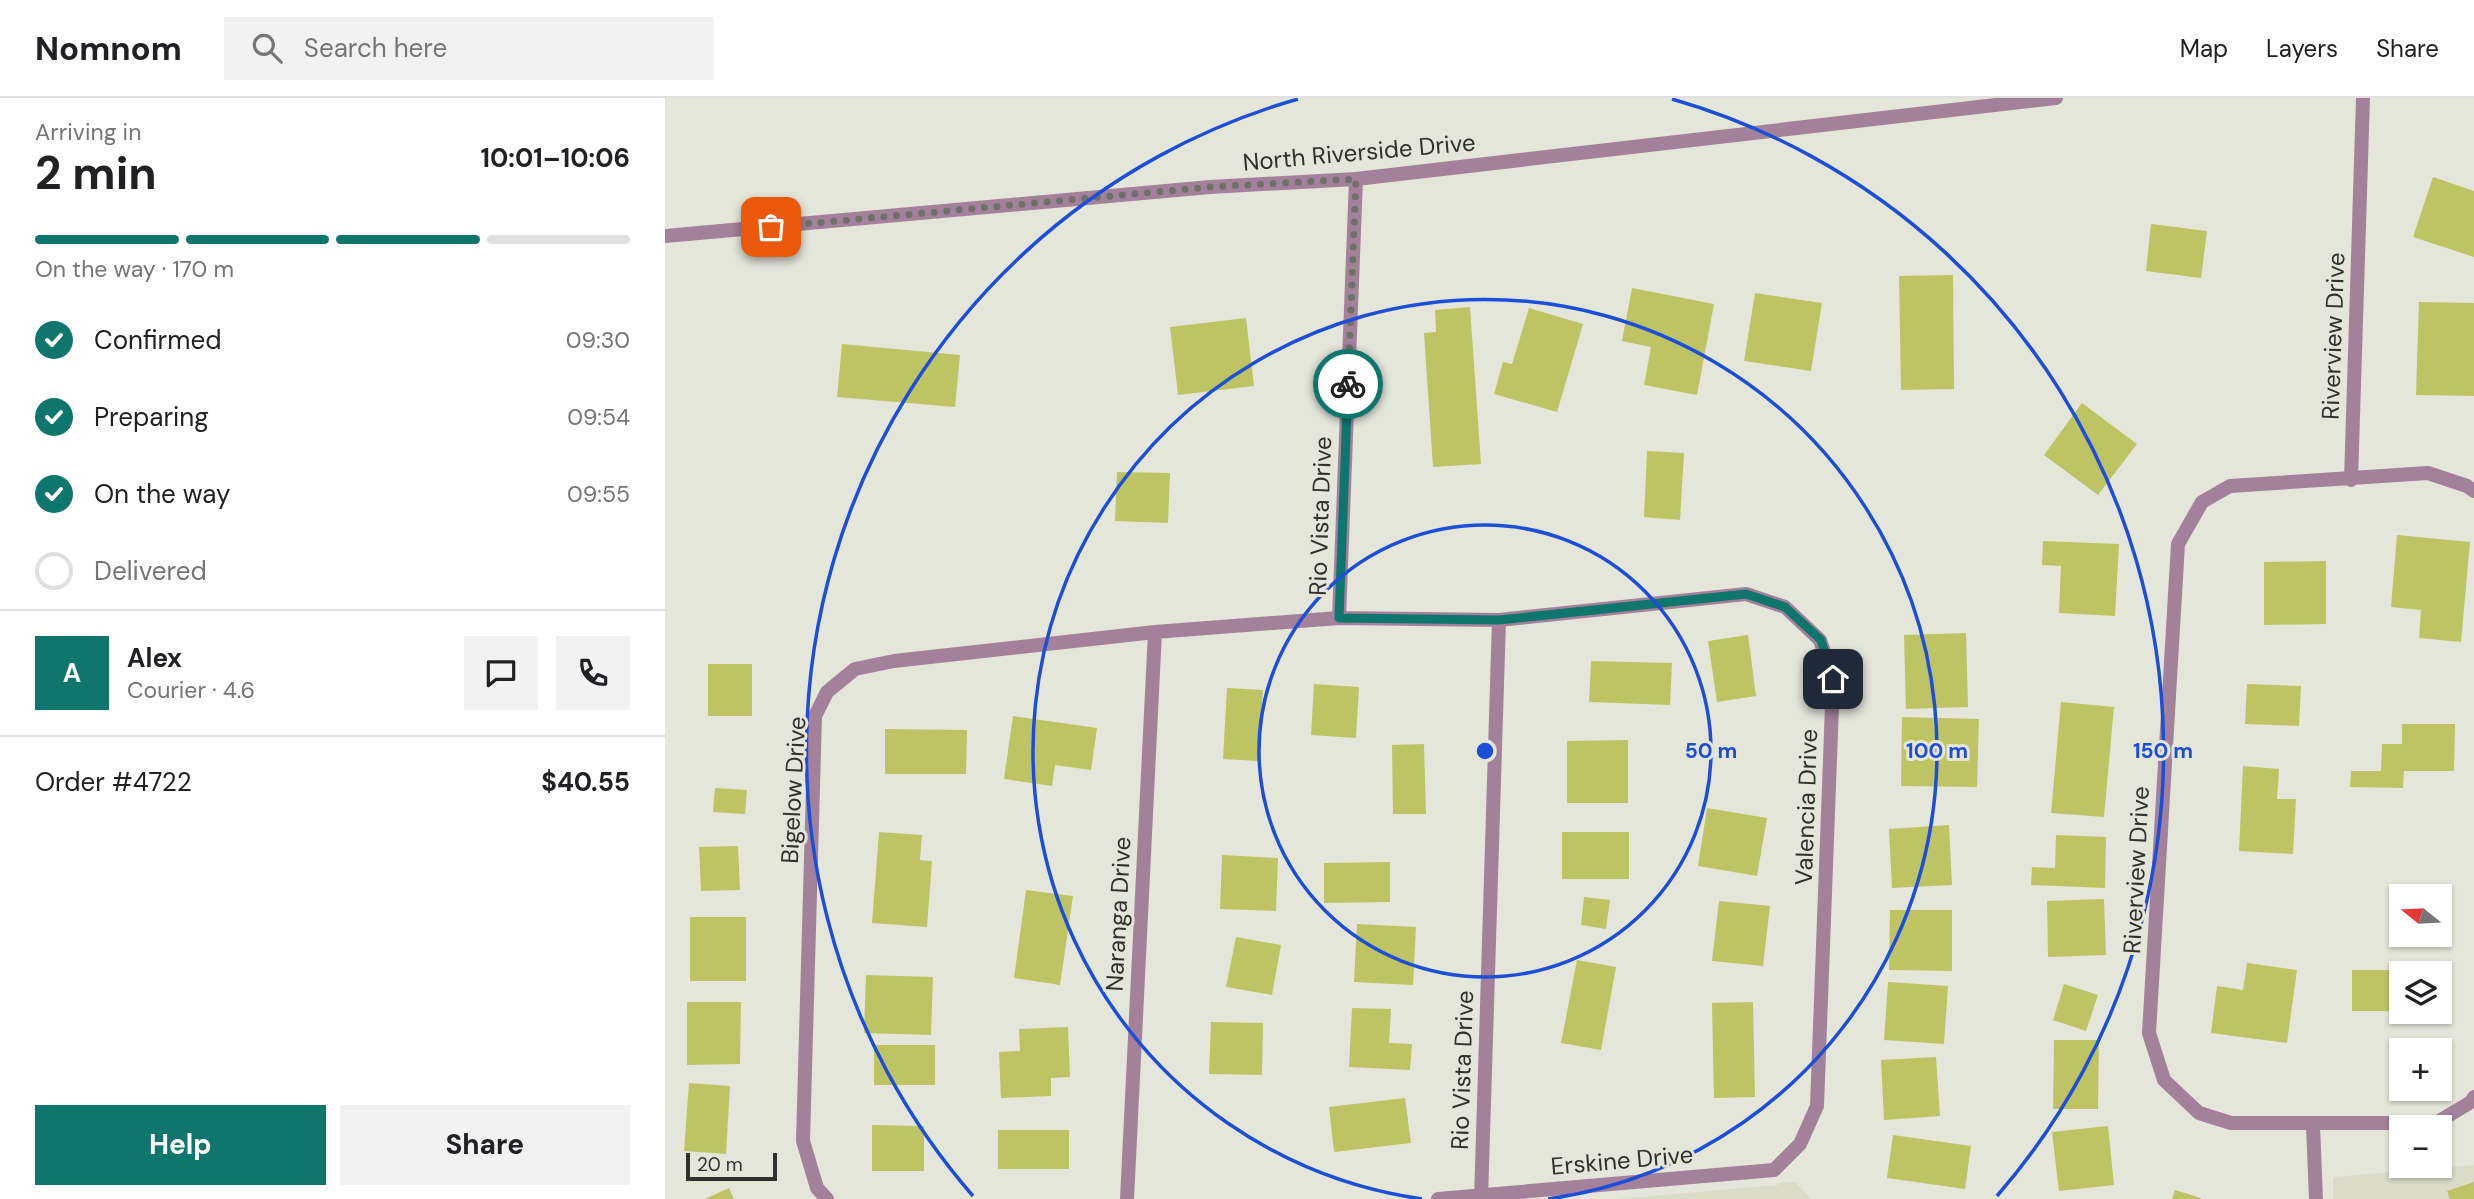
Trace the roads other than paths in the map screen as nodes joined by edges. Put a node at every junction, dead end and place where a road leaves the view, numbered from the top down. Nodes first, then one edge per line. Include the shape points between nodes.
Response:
1 (2056, 98) edge
2 (2363, 98) edge
3 (1356, 179) junction
4 (665, 236) edge
5 (2351, 480) junction
6 (2474, 491) edge
7 (1339, 618) junction
8 (1499, 620) junction
9 (1154, 632) junction
10 (2474, 1097) edge
11 (2313, 1125) junction
12 (1800, 1144) joint
13 (1481, 1197) edge
14 (827, 1199) edge
15 (1128, 1199) edge
16 (1438, 1199) edge
17 (2316, 1199) edge

1 - 3 street, North Riverside Drive
2 - 5 street, Riverview Drive
3 - 4 street, North Riverside Drive via 1210,187
3 - 7 street, Rio Vista Drive
5 - 6 street via 2428,473
5 - 11 street, Riverview Drive via 2230,486 2202,502 2178,544 2149,1033 2164,1080 2199,1113 2231,1123
7 - 8 street, Rio Vista Drive
7 - 9 street, Bigelow Drive
8 - 12 street, Valencia Drive via 1746,594 1785,607 1821,640 1833,679 1817,1106
8 - 13 street, Rio Vista Drive
9 - 14 street, Bigelow Drive via 894,661 855,669 827,692 815,716 803,1141 817,1188
9 - 15 street, Naranga Drive
10 - 11 street, Riverview Drive via 2436,1123
11 - 17 street
12 - 13 street, Erskine Drive via 1774,1170
13 - 16 street, Erskine Drive

